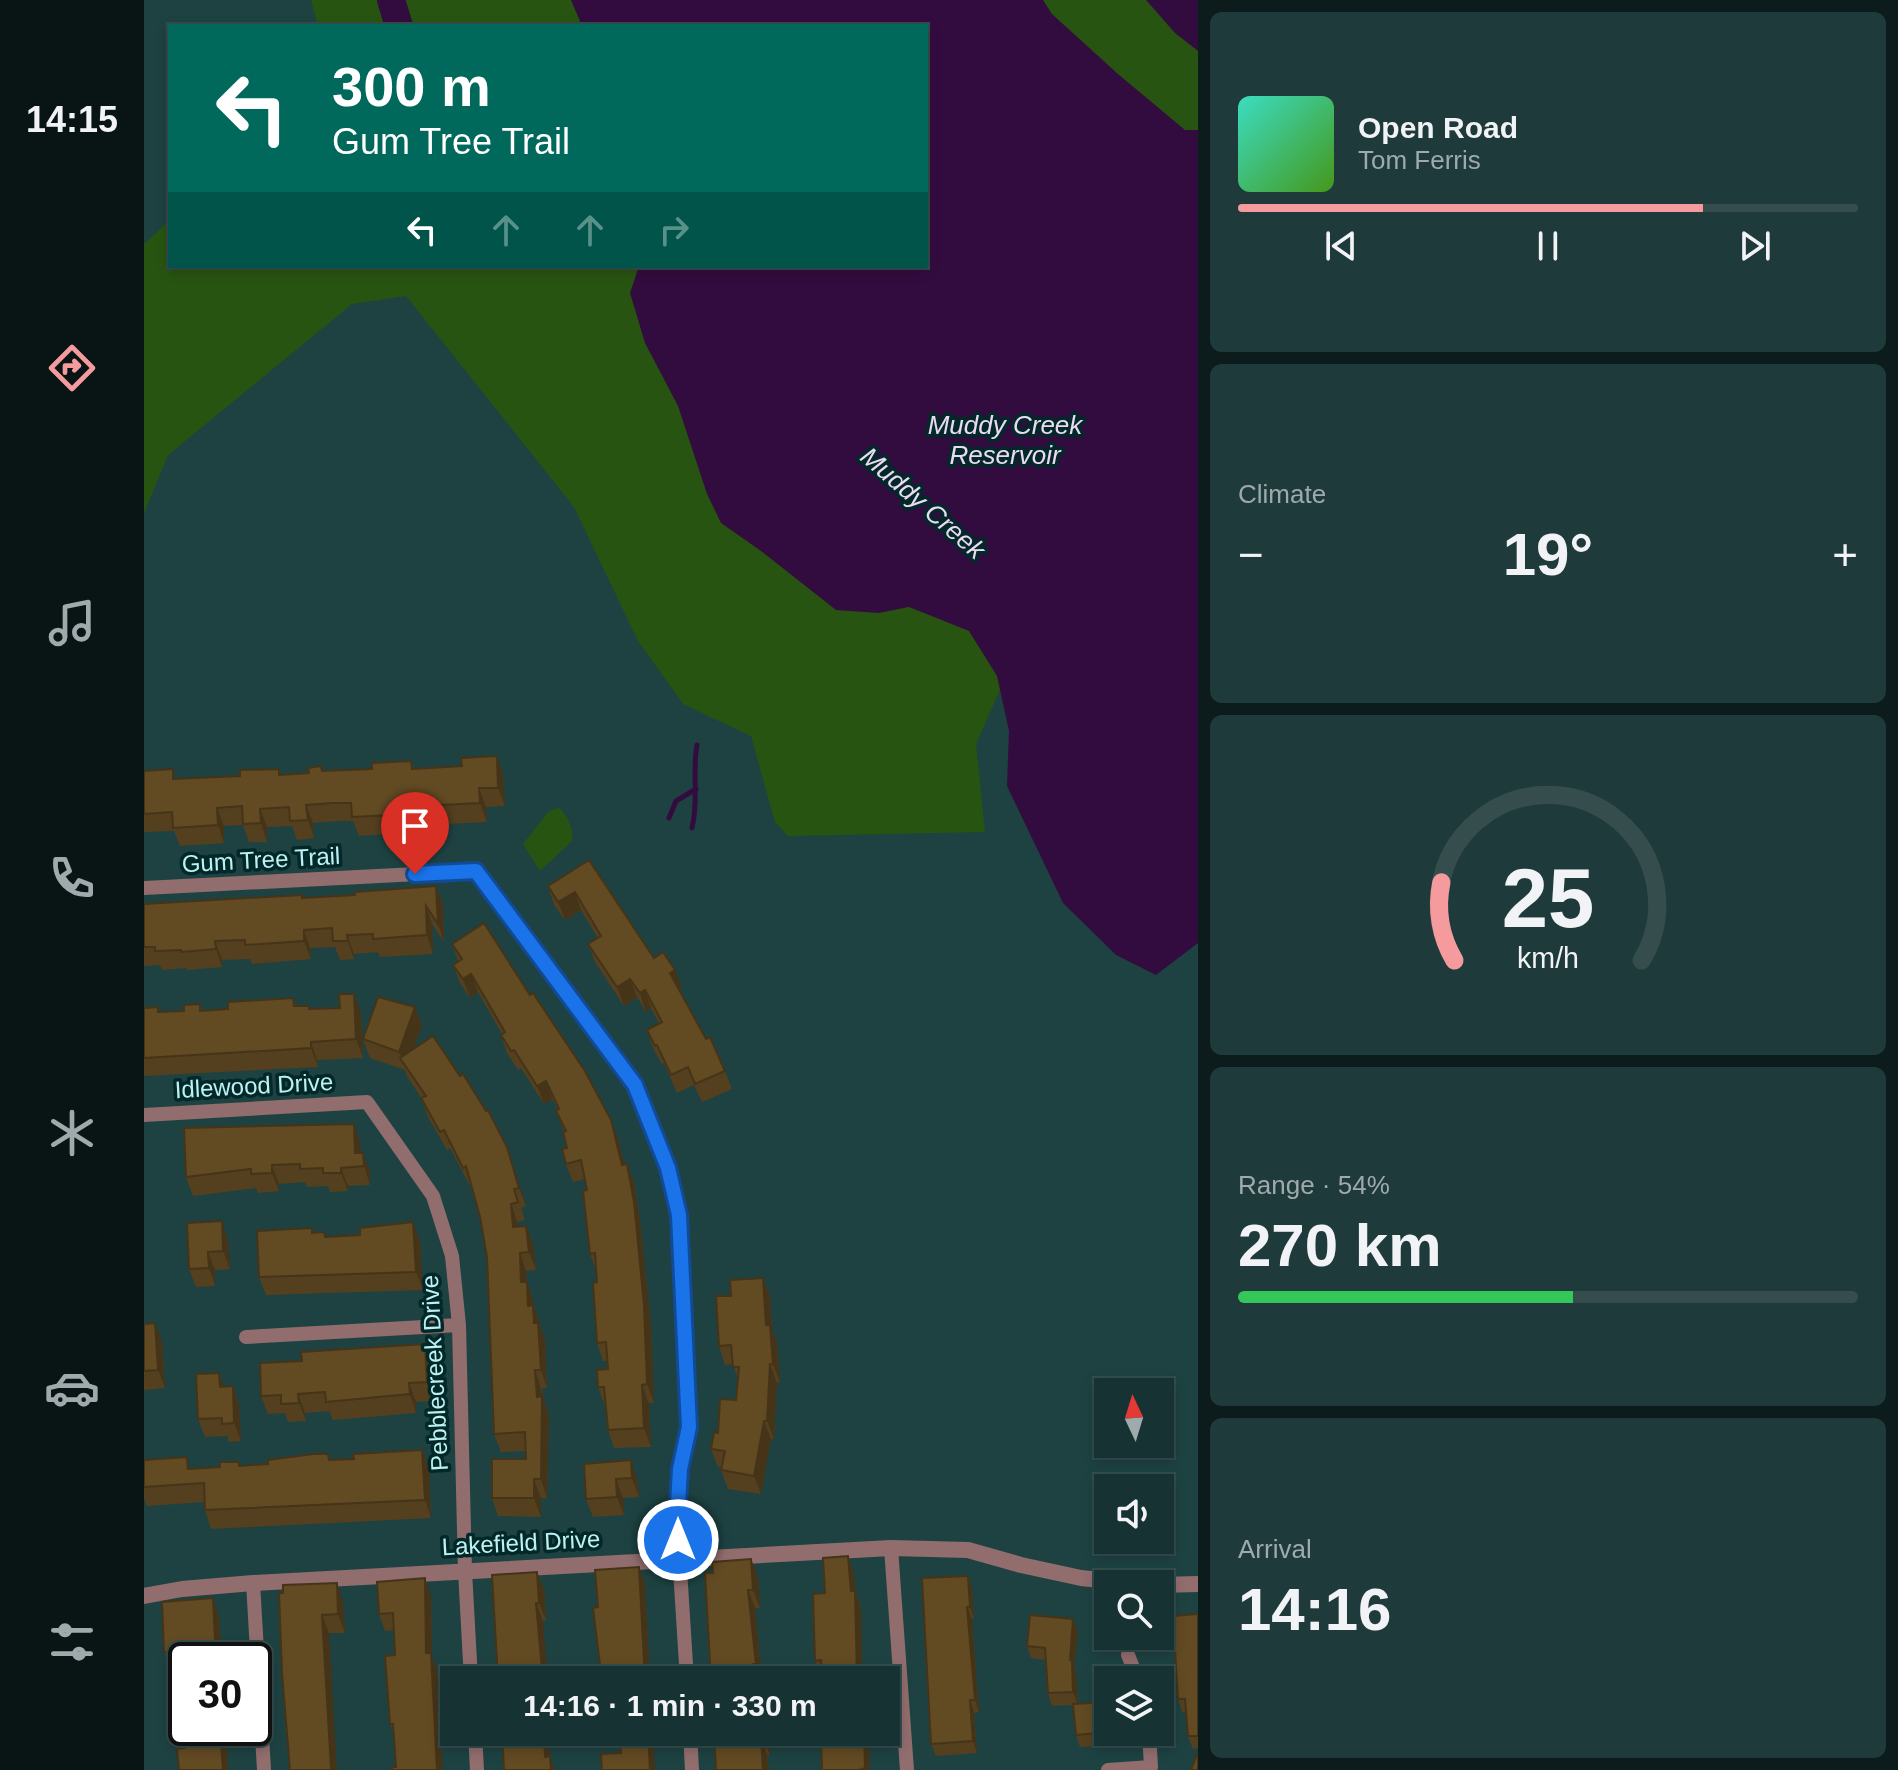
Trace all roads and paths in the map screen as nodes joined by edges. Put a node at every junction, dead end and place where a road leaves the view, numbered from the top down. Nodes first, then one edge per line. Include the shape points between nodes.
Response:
1 (144, 888) edge
2 (367, 1102) joint
3 (144, 1115) edge
4 (459, 1325) junction
5 (246, 1337) dead end
6 (891, 1548) junction
7 (680, 1558) junction
8 (465, 1571) junction
9 (1094, 1579) edge
10 (253, 1583) junction
11 (1198, 1584) edge
12 (1174, 1585) edge
13 (144, 1596) edge
14 (1128, 1655) dead end
15 (470, 1666) edge
16 (686, 1666) edge
17 (1132, 1666) edge
18 (476, 1746) edge
19 (691, 1746) edge
20 (1150, 1746) edge
21 (264, 1770) edge
22 (477, 1770) edge
23 (692, 1770) edge
24 (907, 1770) edge
25 (1108, 1770) edge

1 - 7 street, Gum Tree Trail via 476,871 635,1085 668,1168 679,1215 689,1427 679,1482
2 - 3 street, Idlewood Drive
2 - 4 street, Pebblecreek Drive via 433,1196 452,1256
4 - 5 street
4 - 8 street, Pebblecreek Drive
6 - 7 street, Lakefield Drive
6 - 9 street, Lakefield Drive via 968,1550
6 - 24 street
7 - 8 street, Lakefield Drive
7 - 16 street
8 - 10 street, Lakefield Drive
8 - 15 street, Pebblecreek Drive
10 - 13 street, Lakefield Drive
10 - 21 street
11 - 12 street
14 - 17 street
18 - 22 street
19 - 23 street
20 - 25 street via 1151,1767

